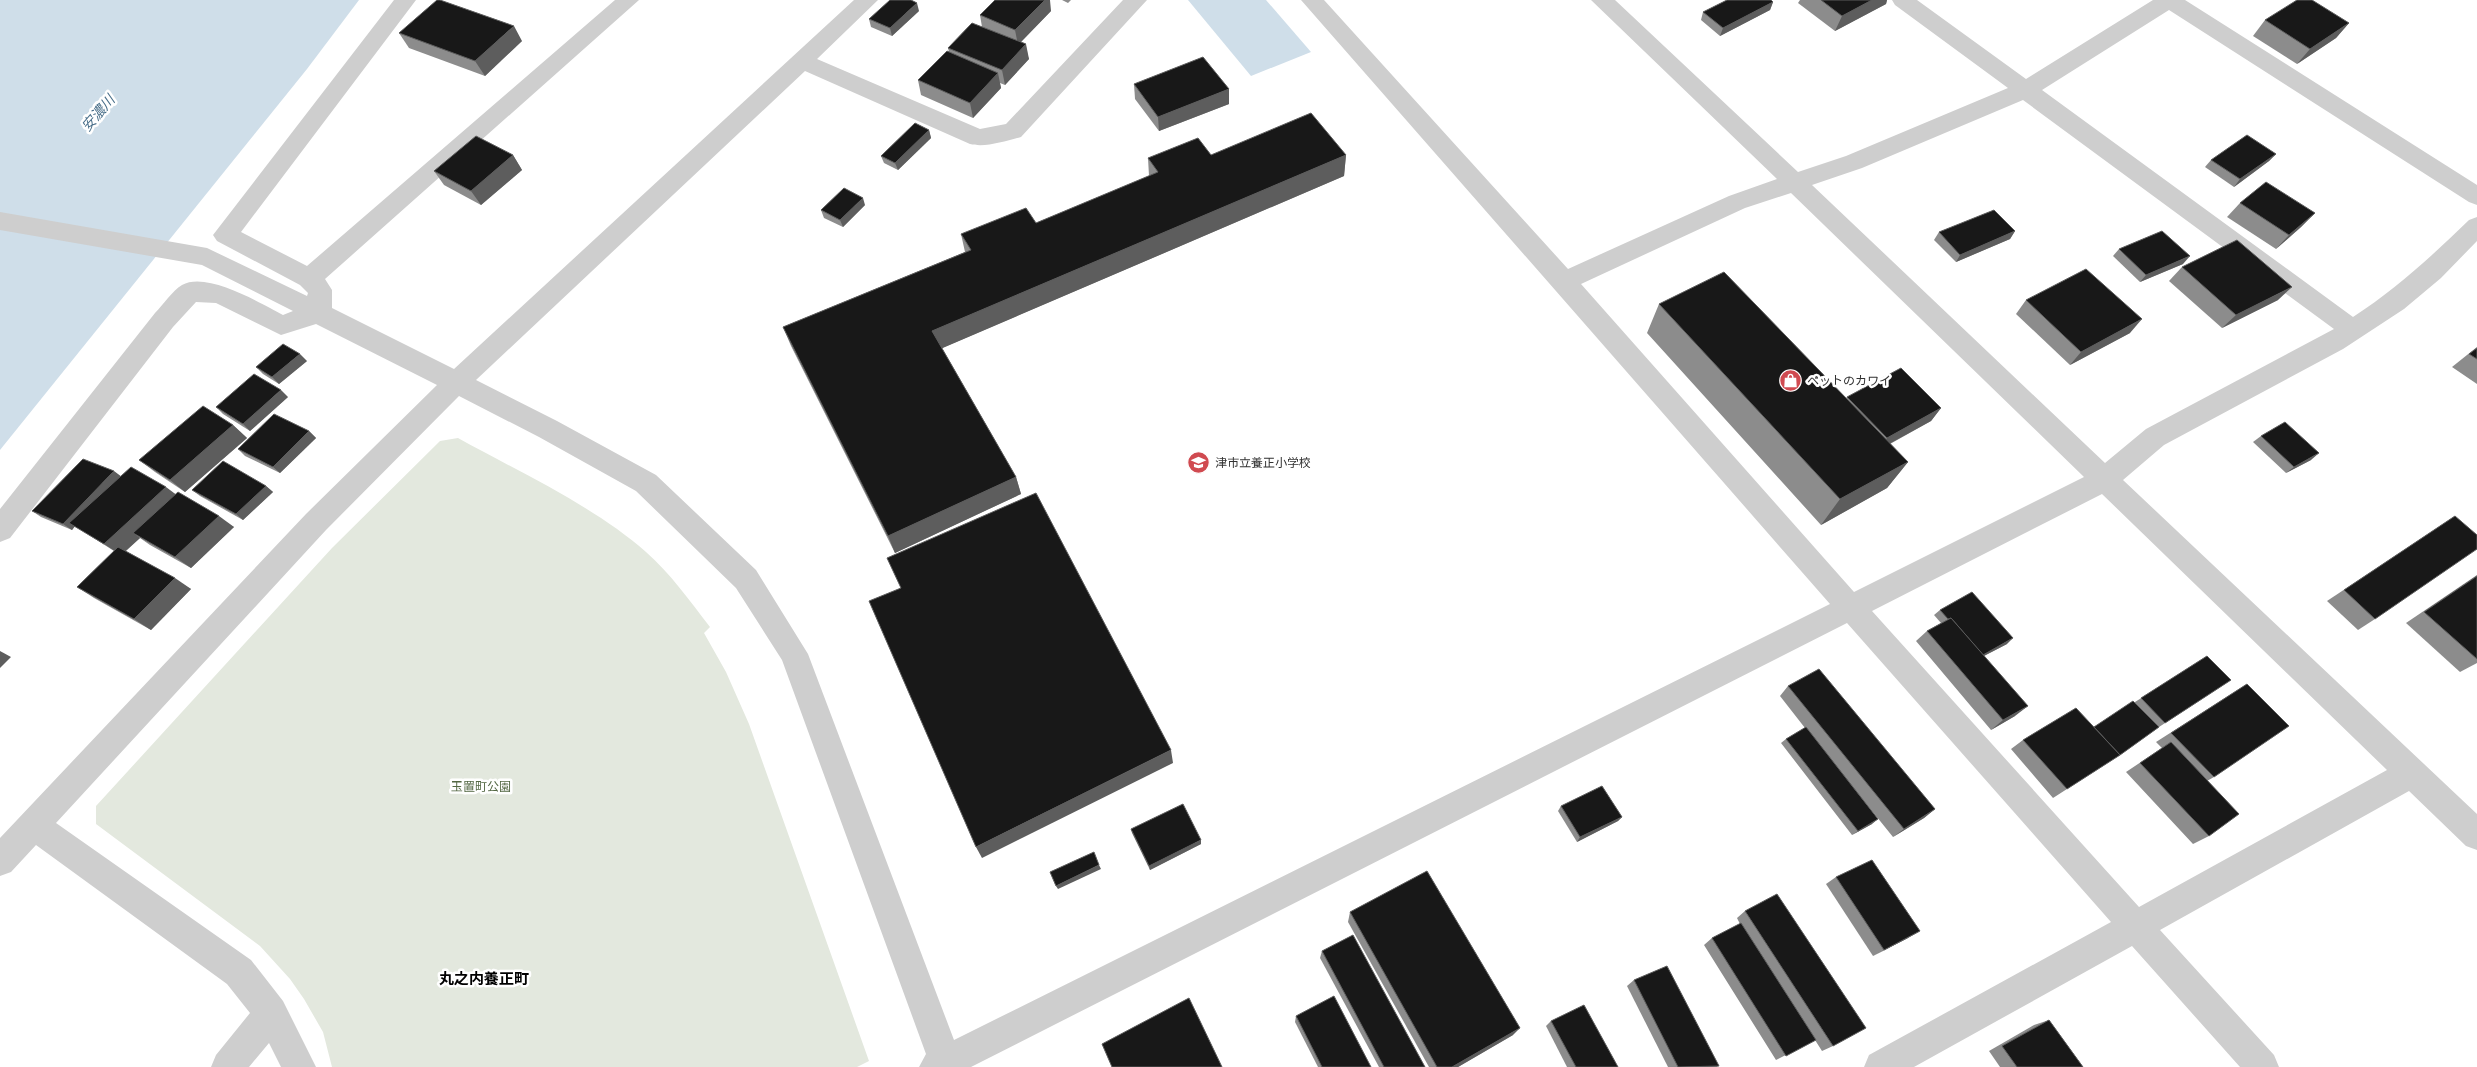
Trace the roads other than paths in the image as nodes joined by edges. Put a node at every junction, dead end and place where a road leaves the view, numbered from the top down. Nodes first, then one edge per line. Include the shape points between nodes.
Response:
1 (405, 0) edge
2 (628, 0) edge
3 (867, 0) edge
4 (1136, 0) edge
5 (1312, 0) edge
6 (1602, 0) edge
7 (1903, 0) edge
8 (2169, 0) edge
9 (802, 61) junction
10 (2027, 90) junction
11 (1798, 183) junction
12 (2477, 196) edge
13 (0, 221) edge
14 (2477, 226) edge
15 (309, 278) junction
16 (1564, 281) junction
17 (308, 308) junction
18 (2353, 330) junction
19 (456, 383) junction
20 (2104, 480) junction
21 (0, 530) edge
22 (1851, 608) junction
23 (2412, 773) junction
24 (33, 825) junction
25 (2477, 835) edge
26 (0, 861) edge
27 (2135, 925) junction
28 (271, 1013) junction
29 (943, 1066) edge
30 (228, 1067) edge
31 (299, 1067) edge
32 (1881, 1067) edge
33 (2262, 1067) edge

1 - 15 street via 225,235
2 - 15 street
3 - 9 street
4 - 9 street via 1013,131 978,138
5 - 16 street
6 - 11 street
7 - 10 street
8 - 10 street
8 - 12 street
9 - 19 street
10 - 11 street
10 - 18 street
11 - 16 street via 1737,202
11 - 20 street
13 - 17 street via 207,256
14 - 18 street via 2432,271 2395,302
15 - 17 street via 320,290
16 - 22 street
17 - 19 street
17 - 21 street via 281,325 220,294 190,292 164,320
18 - 20 street via 2155,438
19 - 24 street via 316,522
19 - 29 street via 646,483 746,579 794,654
20 - 22 street
20 - 23 street
22 - 27 street
22 - 29 street
23 - 25 street
23 - 27 street
24 - 26 street
24 - 28 street via 239,972
27 - 32 street
27 - 33 street
28 - 30 street
28 - 31 street

